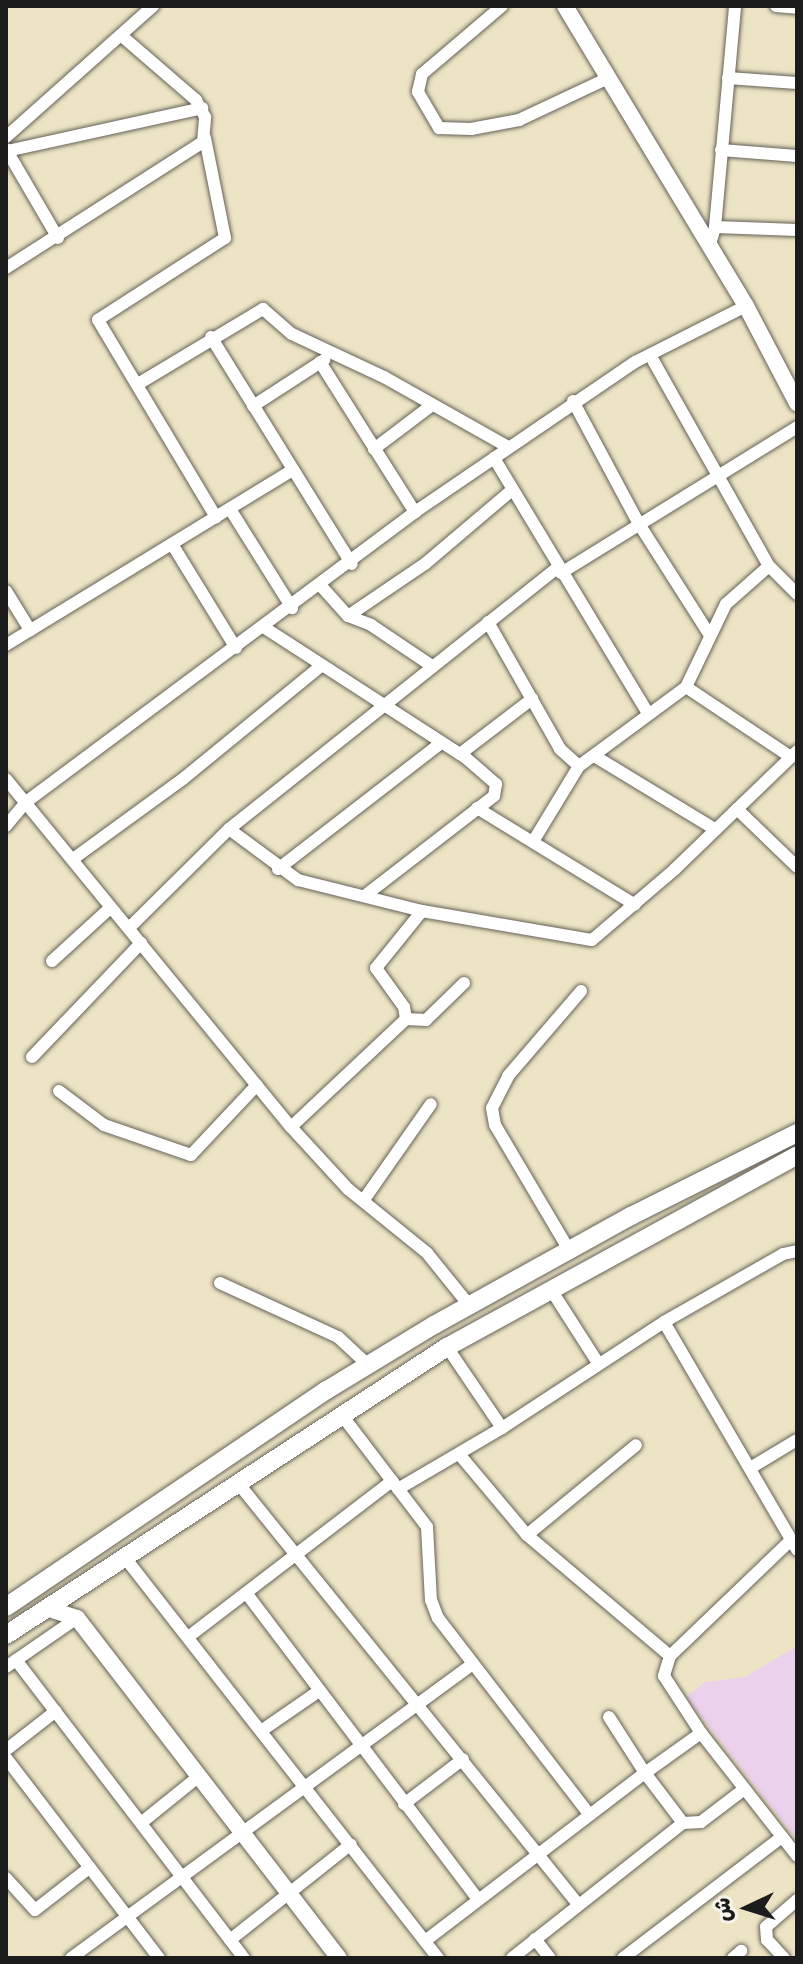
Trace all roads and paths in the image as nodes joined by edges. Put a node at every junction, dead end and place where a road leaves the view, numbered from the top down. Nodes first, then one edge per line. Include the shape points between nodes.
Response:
1 (153, 6) edge
2 (502, 6) edge
3 (565, 6) edge
4 (735, 6) edge
5 (776, 6) edge
6 (797, 8) edge
7 (123, 37) junction
8 (728, 78) junction
9 (606, 79) junction
10 (797, 83) edge
11 (202, 108) junction
12 (6, 137) edge
13 (205, 138) junction
14 (6, 150) edge
15 (721, 150) junction
16 (797, 156) edge
17 (715, 227) junction
18 (797, 230) edge
19 (58, 238) junction
20 (709, 247) junction
21 (6, 268) edge
22 (746, 306) junction
23 (211, 337) junction
24 (335, 353) junction
25 (650, 355) junction
26 (320, 362) junction
27 (138, 384) junction
28 (573, 401) junction
29 (797, 403) edge
30 (432, 405) junction
31 (253, 406) junction
32 (797, 427) edge
33 (508, 447) junction
34 (374, 449) junction
35 (494, 458) junction
36 (293, 470) junction
37 (717, 473) junction
38 (512, 490) junction
39 (230, 509) junction
40 (415, 512) junction
41 (216, 517) junction
42 (639, 524) junction
43 (172, 544) junction
44 (352, 564) junction
45 (769, 566) junction
46 (560, 570) junction
47 (321, 586) junction
48 (6, 591) edge
49 (797, 594) edge
50 (292, 608) junction
51 (348, 616) junction
52 (488, 622) junction
53 (265, 628) junction
54 (30, 630) junction
55 (709, 634) junction
56 (6, 645) edge
57 (236, 648) junction
58 (321, 666) junction
59 (432, 666) junction
60 (686, 687) junction
61 (532, 699) junction
62 (381, 705) junction
63 (647, 712) junction
64 (441, 743) junction
65 (460, 754) junction
66 (794, 754) edge
67 (596, 757) junction
68 (579, 766) junction
69 (6, 779) edge
70 (26, 802) junction
71 (477, 808) junction
72 (737, 809) junction
73 (6, 826) edge
74 (229, 829) junction
75 (716, 830) junction
76 (534, 840) junction
77 (73, 859) junction
78 (797, 867) edge
79 (278, 869) junction
80 (367, 894) junction
81 (635, 905) junction
82 (110, 908) junction
83 (422, 911) junction
84 (129, 928) junction
85 (141, 943) junction
86 (52, 961) dead end
87 (464, 983) dead end
88 (581, 991) dead end
89 (406, 1019) junction
90 (32, 1057) dead end
91 (257, 1085) junction
92 (59, 1091) dead end
93 (431, 1104) dead end
94 (291, 1127) junction
95 (797, 1133) edge
96 (797, 1155) edge
97 (363, 1201) junction
98 (569, 1250) junction
99 (797, 1251) edge
100 (220, 1283) dead end
101 (550, 1288) junction
102 (469, 1305) junction
103 (664, 1322) junction
104 (447, 1347) junction
105 (598, 1363) junction
106 (368, 1365) junction
107 (341, 1414) junction
108 (502, 1428) junction
109 (797, 1440) edge
110 (636, 1445) dead end
111 (459, 1454) junction
112 (752, 1467) junction
113 (238, 1483) junction
114 (395, 1485) junction
115 (527, 1535) junction
116 (794, 1545) edge
117 (299, 1556) junction
118 (126, 1559) junction
119 (77, 1587) junction
120 (247, 1594) junction
121 (6, 1607) edge
122 (46, 1608) junction
123 (77, 1618) junction
124 (6, 1635) edge
125 (188, 1637) junction
126 (670, 1656) junction
127 (11, 1663) edge
128 (473, 1664) junction
129 (319, 1691) junction
130 (417, 1704) junction
131 (56, 1711) junction
132 (609, 1717) dead end
133 (261, 1731) junction
134 (701, 1733) junction
135 (360, 1745) junction
136 (6, 1750) edge
137 (6, 1758) edge
138 (463, 1759) junction
139 (645, 1773) junction
140 (198, 1777) junction
141 (304, 1786) junction
142 (743, 1790) junction
143 (404, 1804) junction
144 (589, 1814) junction
145 (141, 1823) junction
146 (683, 1823) junction
147 (239, 1831) junction
148 (782, 1837) junction
149 (351, 1844) junction
150 (537, 1852) junction
151 (797, 1856) edge
152 (89, 1868) junction
153 (180, 1875) junction
154 (6, 1878) edge
155 (287, 1895) junction
156 (478, 1899) junction
157 (797, 1900) edge
158 (578, 1904) junction
159 (126, 1917) junction
160 (535, 1939) junction
161 (230, 1940) junction
162 (425, 1941) junction
163 (71, 1958) edge
164 (159, 1958) edge
165 (244, 1958) edge
166 (339, 1958) edge
167 (438, 1958) edge
168 (512, 1958) edge
169 (550, 1958) edge
170 (623, 1958) edge
171 (784, 1958) edge

1 - 7 street
2 - 9 street via 422,74 418,92 441,129 519,120
3 - 9 street
4 - 8 street
5 - 6 street
7 - 11 street
7 - 12 street
8 - 10 street
8 - 15 street
9 - 20 street
11 - 13 street
11 - 14 street
13 - 19 street
13 - 27 street via 225,238 98,318
14 - 19 street
15 - 16 street
15 - 17 street
17 - 18 street
17 - 20 street
19 - 21 street
20 - 22 street
22 - 25 street
22 - 29 street
23 - 24 street via 259,309 292,334
23 - 27 street
23 - 31 street
24 - 26 street
24 - 30 street
25 - 28 street
25 - 37 street
26 - 31 street
26 - 34 street
27 - 41 street
28 - 33 street
28 - 42 street
30 - 33 street
30 - 34 street
31 - 36 street
32 - 37 street
33 - 35 street
34 - 40 street
35 - 38 street
35 - 40 street
36 - 39 street
36 - 44 street
37 - 42 street
37 - 45 street
38 - 46 street
38 - 51 street via 426,563
39 - 41 street
39 - 50 street
40 - 44 street
41 - 43 street
42 - 46 street
42 - 55 street
43 - 54 street
43 - 57 street
44 - 47 street
45 - 49 street
45 - 55 street via 726,604
46 - 52 street
46 - 63 street
47 - 50 street
47 - 51 street
48 - 54 street
50 - 53 street
51 - 59 street via 371,625
52 - 59 street
52 - 61 street
53 - 57 street
53 - 58 street
54 - 56 street
55 - 60 street
57 - 70 street
58 - 62 street
58 - 77 street via 184,778
59 - 62 street
60 - 63 street
60 - 66 street
61 - 65 street
61 - 68 street via 560,749
62 - 64 street
62 - 74 street
63 - 67 street
64 - 65 street
64 - 79 street
65 - 71 street via 496,784 494,796
66 - 72 street
67 - 68 street
67 - 75 street
68 - 76 street
69 - 70 street
70 - 73 street
70 - 77 street
71 - 76 street
71 - 80 street
72 - 75 street
72 - 78 street
74 - 79 street
74 - 84 street
75 - 81 street
76 - 81 street
77 - 82 street
79 - 80 street via 298,880
80 - 83 street
81 - 83 street via 592,940
82 - 84 street
82 - 86 street
83 - 89 street via 376,968 404,1007
84 - 85 street
85 - 90 street
85 - 91 street
87 - 89 street via 426,1020
88 - 98 street via 508,1076 492,1108 495,1125
89 - 94 street
91 - 92 street via 191,1155 104,1125
91 - 94 street
93 - 97 street
94 - 97 street
95 - 98 main road
96 - 101 main road
97 - 102 street via 427,1253
98 - 102 main road
99 - 103 street
100 - 106 street via 338,1337
101 - 104 main road
101 - 105 street
102 - 106 main road
103 - 105 street
103 - 112 street
104 - 107 main road
104 - 108 street
105 - 108 street
106 - 121 main road
107 - 113 main road
107 - 114 street
108 - 111 street
109 - 112 street
110 - 115 street
111 - 114 street
111 - 115 street
112 - 116 street
113 - 117 street
113 - 118 main road
114 - 117 street
114 - 128 street via 430,1535 433,1609
115 - 126 street
116 - 126 street
117 - 120 street
117 - 130 street
118 - 119 main road
118 - 125 street
119 - 122 main road
119 - 123 street
120 - 125 street
120 - 129 street
122 - 123 street
122 - 124 main road
123 - 127 street
123 - 140 street
125 - 133 street
126 - 134 street via 666,1686
127 - 131 street
128 - 130 street
128 - 144 street
129 - 133 street
129 - 135 street
130 - 135 street
130 - 138 street
131 - 136 street
131 - 145 street
132 - 139 street
133 - 141 street
134 - 139 street
134 - 142 street
135 - 141 street
135 - 143 street
137 - 152 street
138 - 143 street
138 - 150 street
139 - 144 street
139 - 146 street
140 - 145 street
140 - 147 street
141 - 147 street
141 - 149 street
142 - 146 street via 701,1822
142 - 148 street
143 - 156 street
144 - 150 street
145 - 153 street
146 - 158 street
147 - 153 street
147 - 155 street
148 - 151 street
148 - 170 street
149 - 155 street
149 - 162 street
150 - 156 street
150 - 158 street
152 - 154 street via 35,1910
152 - 159 street
153 - 159 street
153 - 161 street
155 - 161 street
155 - 166 street
156 - 162 street
157 - 171 street via 766,1927 767,1940
158 - 160 street
159 - 163 street
159 - 164 street
160 - 168 street
160 - 169 street
161 - 165 street
162 - 167 street

